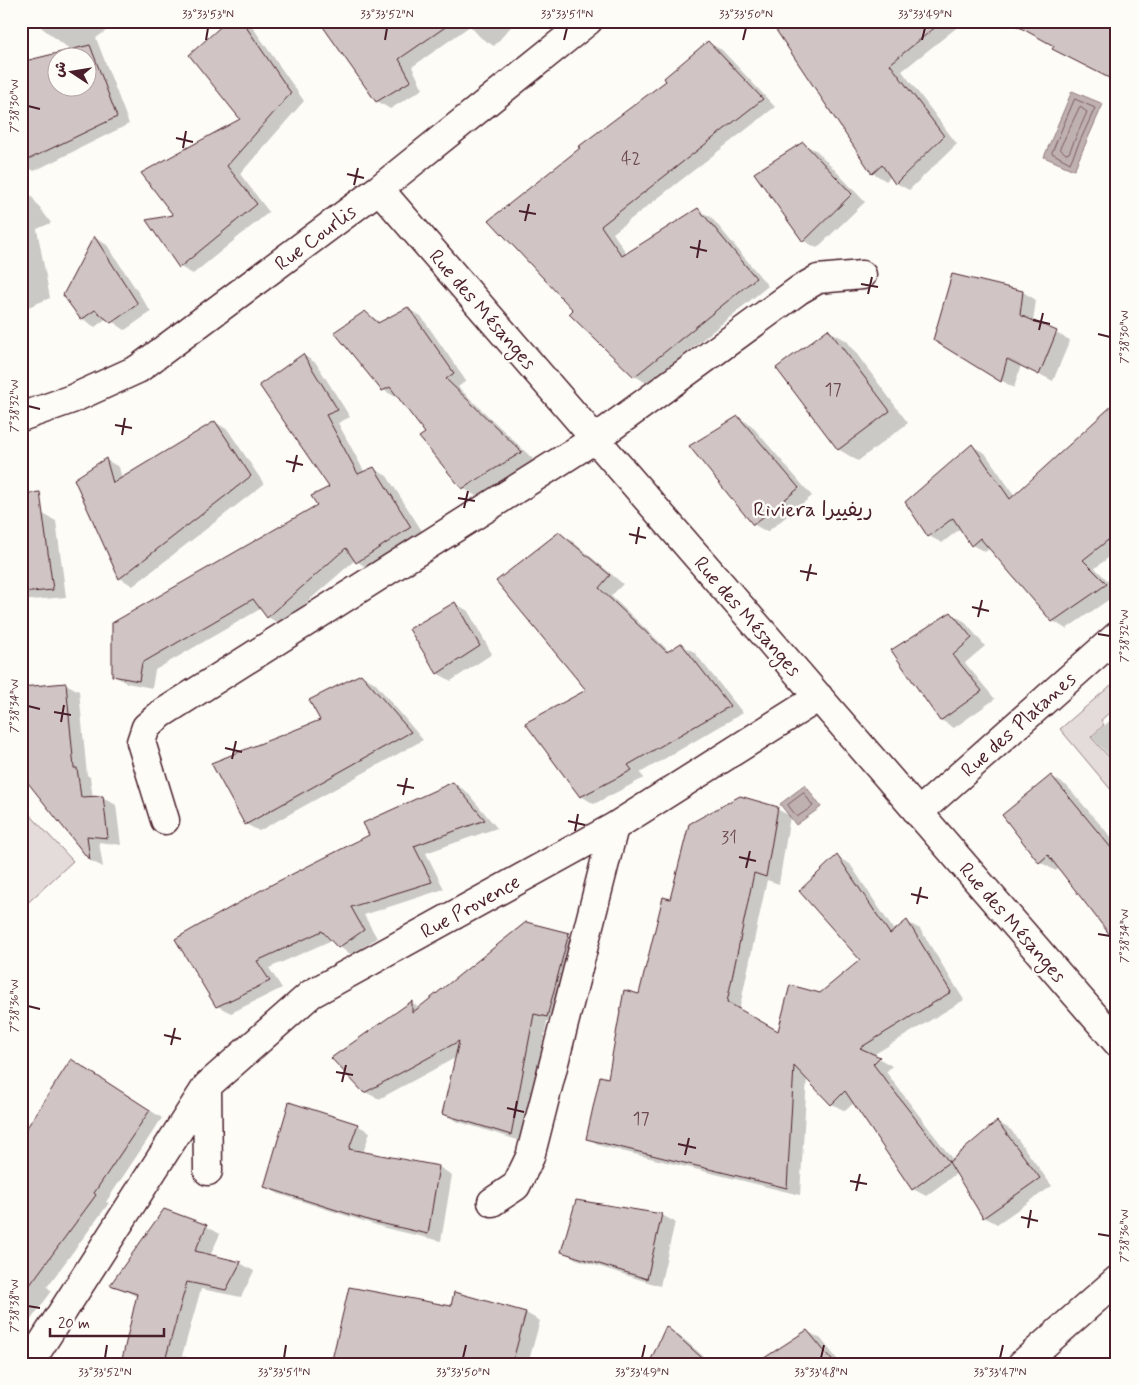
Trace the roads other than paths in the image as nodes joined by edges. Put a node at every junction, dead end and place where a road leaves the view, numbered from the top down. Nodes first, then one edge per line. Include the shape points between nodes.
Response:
1 (588, 21) edge
2 (379, 189) junction
3 (862, 275) dead end
4 (21, 417) edge
5 (596, 439) junction
6 (1117, 636) edge
7 (818, 697) junction
8 (918, 812) junction
9 (165, 820) dead end
10 (614, 826) junction
11 (1117, 1042) edge
12 (207, 1086) junction
13 (208, 1171) dead end
14 (492, 1202) dead end
15 (1117, 1280) edge
16 (29, 1364) edge
17 (1022, 1364) edge

1 - 2 street, Rue Courlis
2 - 4 street, Rue Courlis via 138,369 72,399
2 - 5 street, Rue des Mésanges
3 - 5 street via 818,279 799,290
5 - 7 street, Rue des Mésanges
5 - 9 street via 161,714 146,727 141,742
6 - 8 street, Rue des Platanes
7 - 8 street, Rue des Mésanges
7 - 10 street, Rue Provence
8 - 11 street, Rue des Mésanges
10 - 12 street, Rue Provence via 311,994
10 - 14 street via 530,1157 516,1186
12 - 13 street
12 - 16 street, Rue Provence
15 - 17 street

